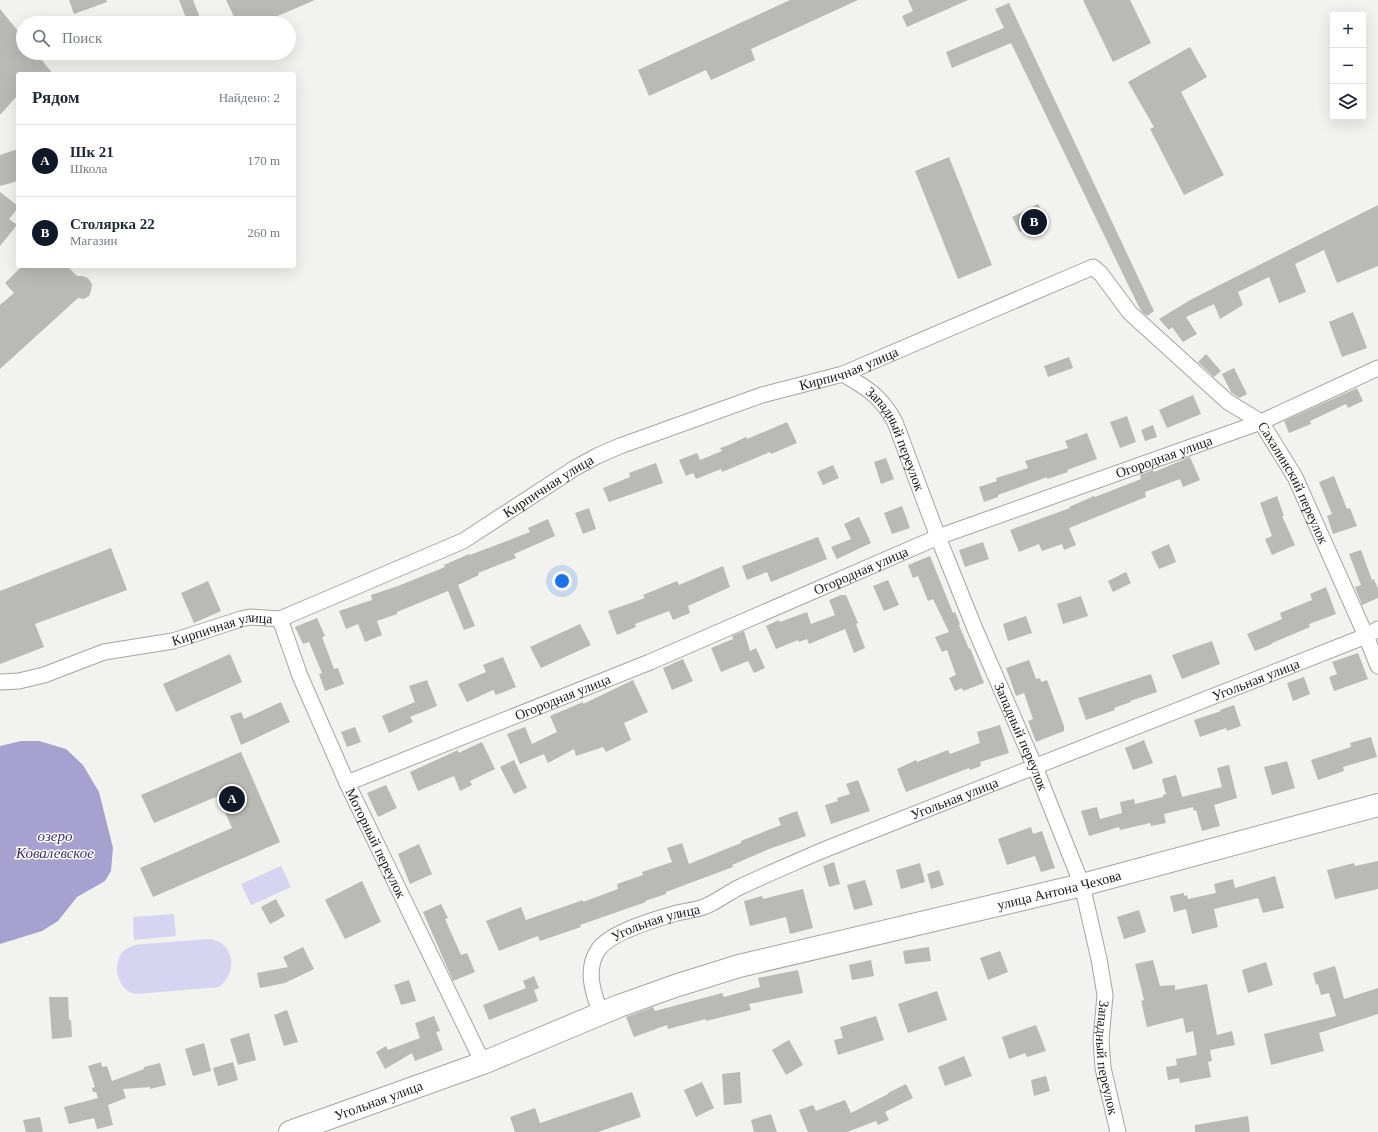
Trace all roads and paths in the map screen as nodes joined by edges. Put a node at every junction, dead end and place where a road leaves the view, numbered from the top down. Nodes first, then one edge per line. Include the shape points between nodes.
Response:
1 (1093, 267) joint
2 (1378, 368) edge
3 (843, 374) junction
4 (1261, 422) junction
5 (938, 537) junction
6 (280, 619) junction
7 (1372, 633) edge
8 (1378, 666) edge
9 (0, 682) edge
10 (1035, 767) junction
11 (347, 783) junction
12 (1378, 805) edge
13 (1082, 885) junction
14 (739, 966) joint
15 (601, 1014) junction
16 (483, 1063) junction
17 (290, 1132) edge
18 (1118, 1132) edge

1 - 3 street, Кирпичная улица
1 - 4 street, Сахалинский переулок via 1140,322 1228,402
2 - 4 street, Огородная улица
3 - 5 street, Западный переулок via 867,388 888,409
3 - 6 street, Кирпичная улица via 762,395 596,456 463,541
4 - 5 street, Огородная улица
4 - 7 street, Сахалинский переулок via 1295,477
5 - 10 street, Западный переулок
5 - 11 street, Огородная улица via 650,662
6 - 9 street, Кирпичная улица via 241,619 173,641 104,652 44,675
6 - 11 street, Моторный переулок via 300,676
7 - 8 street, Сахалинский переулок
7 - 10 street, Угольная улица
10 - 13 street, Западный переулок
10 - 15 street, Угольная улица via 821,851 739,888 704,907 634,928 608,940 598,950 592,970 593,993
11 - 16 street, Моторный переулок
12 - 13 street, улица Антона Чехова
13 - 14 street, улица Антона Чехова
13 - 18 street, Западный переулок via 1105,995 1101,1040 1104,1068
14 - 15 street, Угольная улица via 675,986
15 - 16 street, Угольная улица
16 - 17 street, Угольная улица

